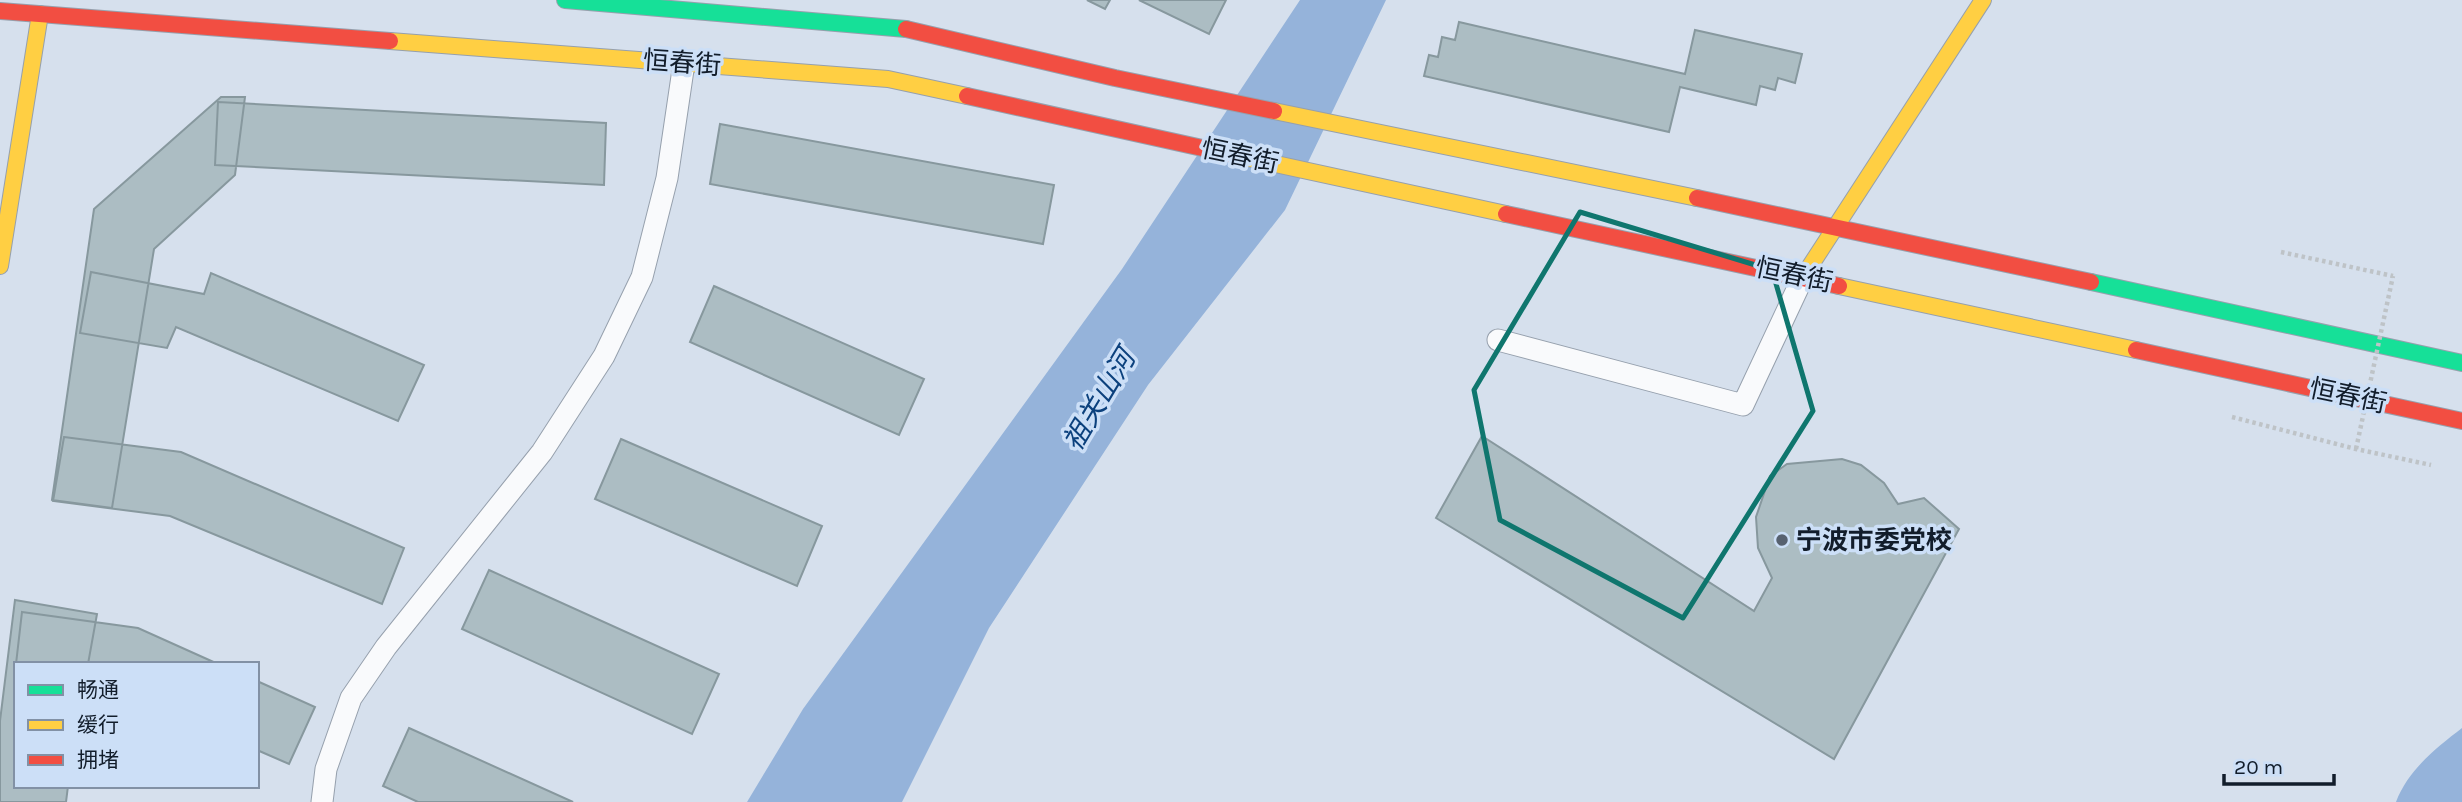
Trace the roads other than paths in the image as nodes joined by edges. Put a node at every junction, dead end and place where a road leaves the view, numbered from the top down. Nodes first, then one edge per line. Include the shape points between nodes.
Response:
1 (565, 0) edge
2 (1983, 0) edge
3 (675, 4) edge
4 (0, 11) edge
5 (40, 14) junction
6 (684, 63) junction
7 (1836, 226) junction
8 (0, 266) edge
9 (1802, 277) junction
10 (1498, 340) dead end
11 (2462, 363) edge
12 (2462, 421) edge
13 (322, 802) edge

1 - 3 main road, 恒春街
2 - 7 main road
3 - 7 main road, 恒春街 via 895,26 1115,78
4 - 5 main road, 恒春街
5 - 6 main road, 恒春街
5 - 8 main road
6 - 9 main road, 恒春街 via 888,79
6 - 13 lane via 667,178 642,277 604,356 542,452 386,647 351,698 326,769
7 - 9 main road
7 - 11 main road, 恒春街
9 - 10 lane via 1744,405
9 - 12 main road, 恒春街

